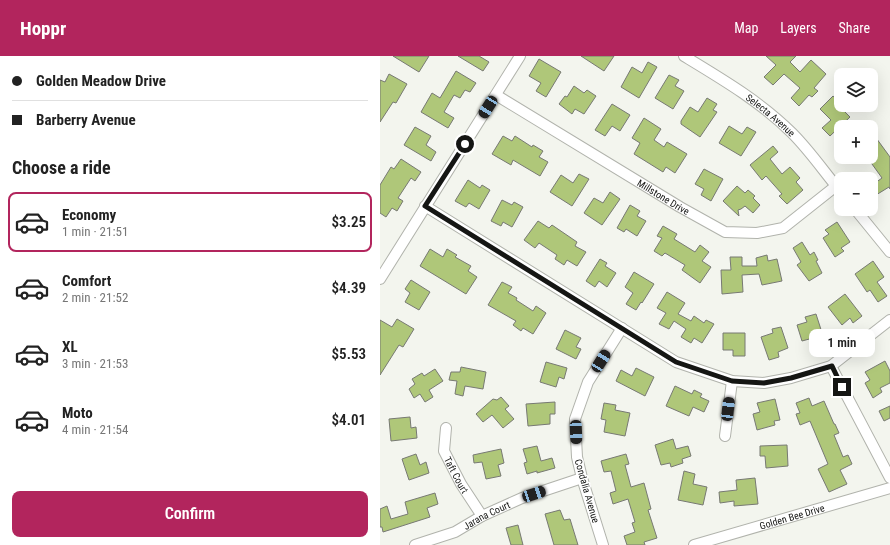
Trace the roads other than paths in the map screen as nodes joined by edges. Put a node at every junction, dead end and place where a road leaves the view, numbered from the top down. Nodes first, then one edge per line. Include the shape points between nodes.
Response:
1 (520, 56) edge
2 (684, 56) edge
3 (496, 95) junction
4 (834, 182) edge
5 (834, 192) edge
6 (425, 206) junction
7 (861, 216) edge
8 (890, 252) edge
9 (380, 279) edge
10 (890, 320) edge
11 (622, 328) junction
12 (832, 366) junction
13 (732, 381) junction
14 (446, 428) dead end
15 (725, 436) dead end
16 (582, 478) junction
17 (890, 478) edge
18 (890, 488) edge
19 (482, 516) junction
20 (415, 545) edge
21 (603, 545) edge
22 (694, 545) edge

1 - 3 street
2 - 4 street, Selecta Avenue via 766,110 815,157
3 - 5 street, Millstone Drive via 725,232 757,233 783,228
3 - 6 street
6 - 9 street
6 - 11 street
7 - 8 street
10 - 12 street
11 - 13 street via 676,362
11 - 16 street, Condalia Avenue via 588,382 575,419 577,457
12 - 13 street via 764,383
12 - 17 street
13 - 15 street
14 - 19 street, Taft Court via 444,451
16 - 19 street, Jarana Court via 522,498
16 - 21 street, Condalia Avenue
18 - 22 street, Golden Bee Drive
19 - 20 street, Jarana Court via 455,532

